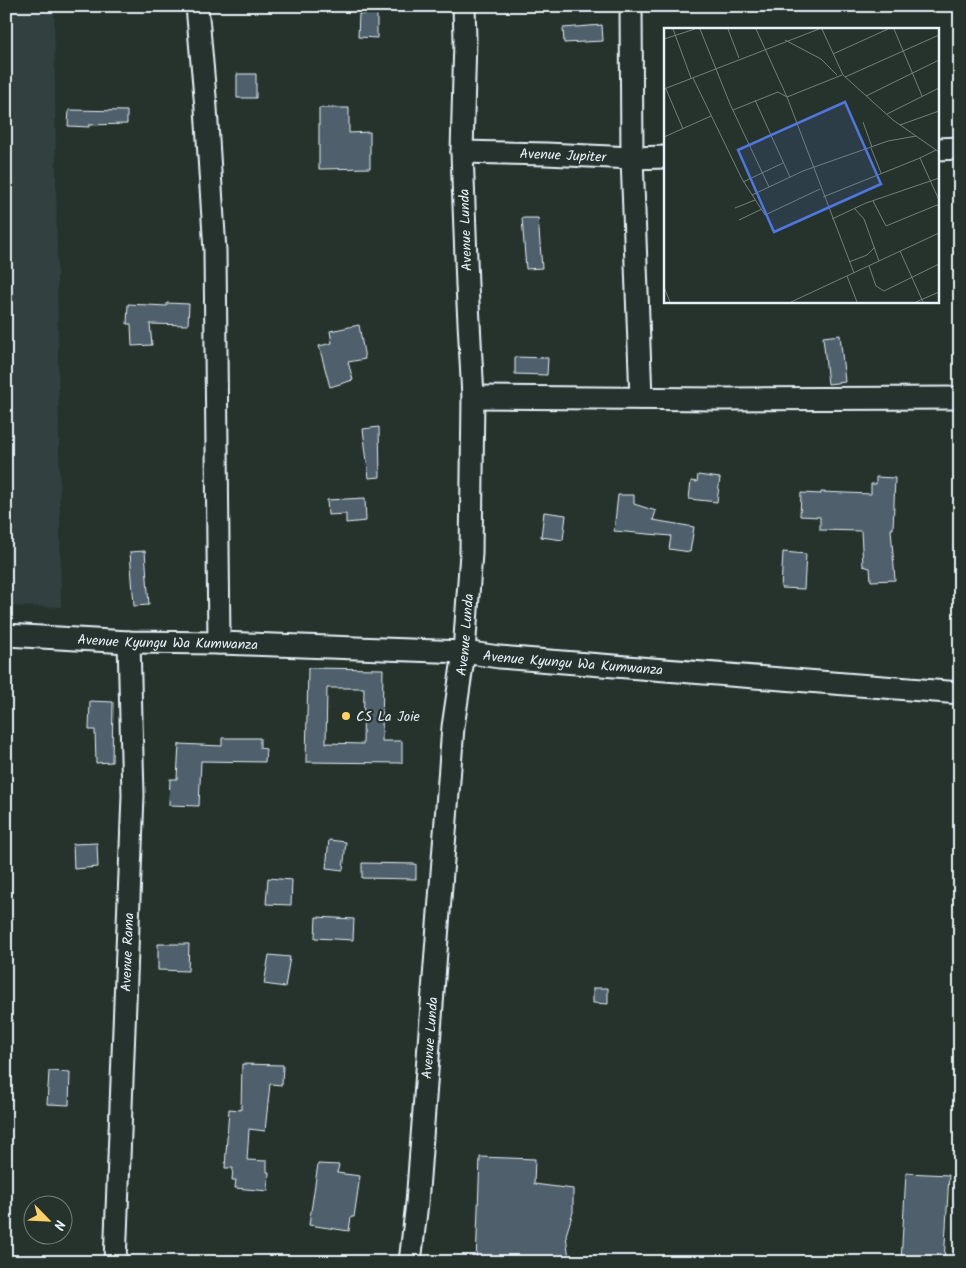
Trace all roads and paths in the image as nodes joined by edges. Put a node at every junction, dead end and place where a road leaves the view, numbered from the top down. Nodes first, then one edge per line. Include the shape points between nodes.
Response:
1 (198, 6) edge
2 (464, 6) edge
3 (631, 6) edge
4 (960, 148) edge
5 (938, 149) edge
6 (462, 152) junction
7 (664, 157) edge
8 (632, 158) junction
9 (473, 396) junction
10 (641, 398) junction
11 (960, 398) edge
12 (6, 635) edge
13 (129, 642) junction
14 (219, 643) junction
15 (464, 652) junction
16 (960, 693) edge
17 (116, 1262) edge
18 (410, 1262) edge

1 - 14 street via 215,251
2 - 6 street, Avenue Lunda
3 - 8 street
4 - 5 street
6 - 8 street, Avenue Jupiter
6 - 9 street, Avenue Lunda
7 - 8 street, Avenue Jupiter
8 - 10 street
9 - 10 street
9 - 15 street, Avenue Lunda via 471,553
10 - 11 street
12 - 13 street, Avenue Kyungu Wa Kumwanza
13 - 14 street, Avenue Kyungu Wa Kumwanza
13 - 17 street, Avenue Rama via 133,795
14 - 15 street, Avenue Kyungu Wa Kumwanza
15 - 16 street, Avenue Kyungu Wa Kumwanza
15 - 18 street, Avenue Lunda via 453,728

